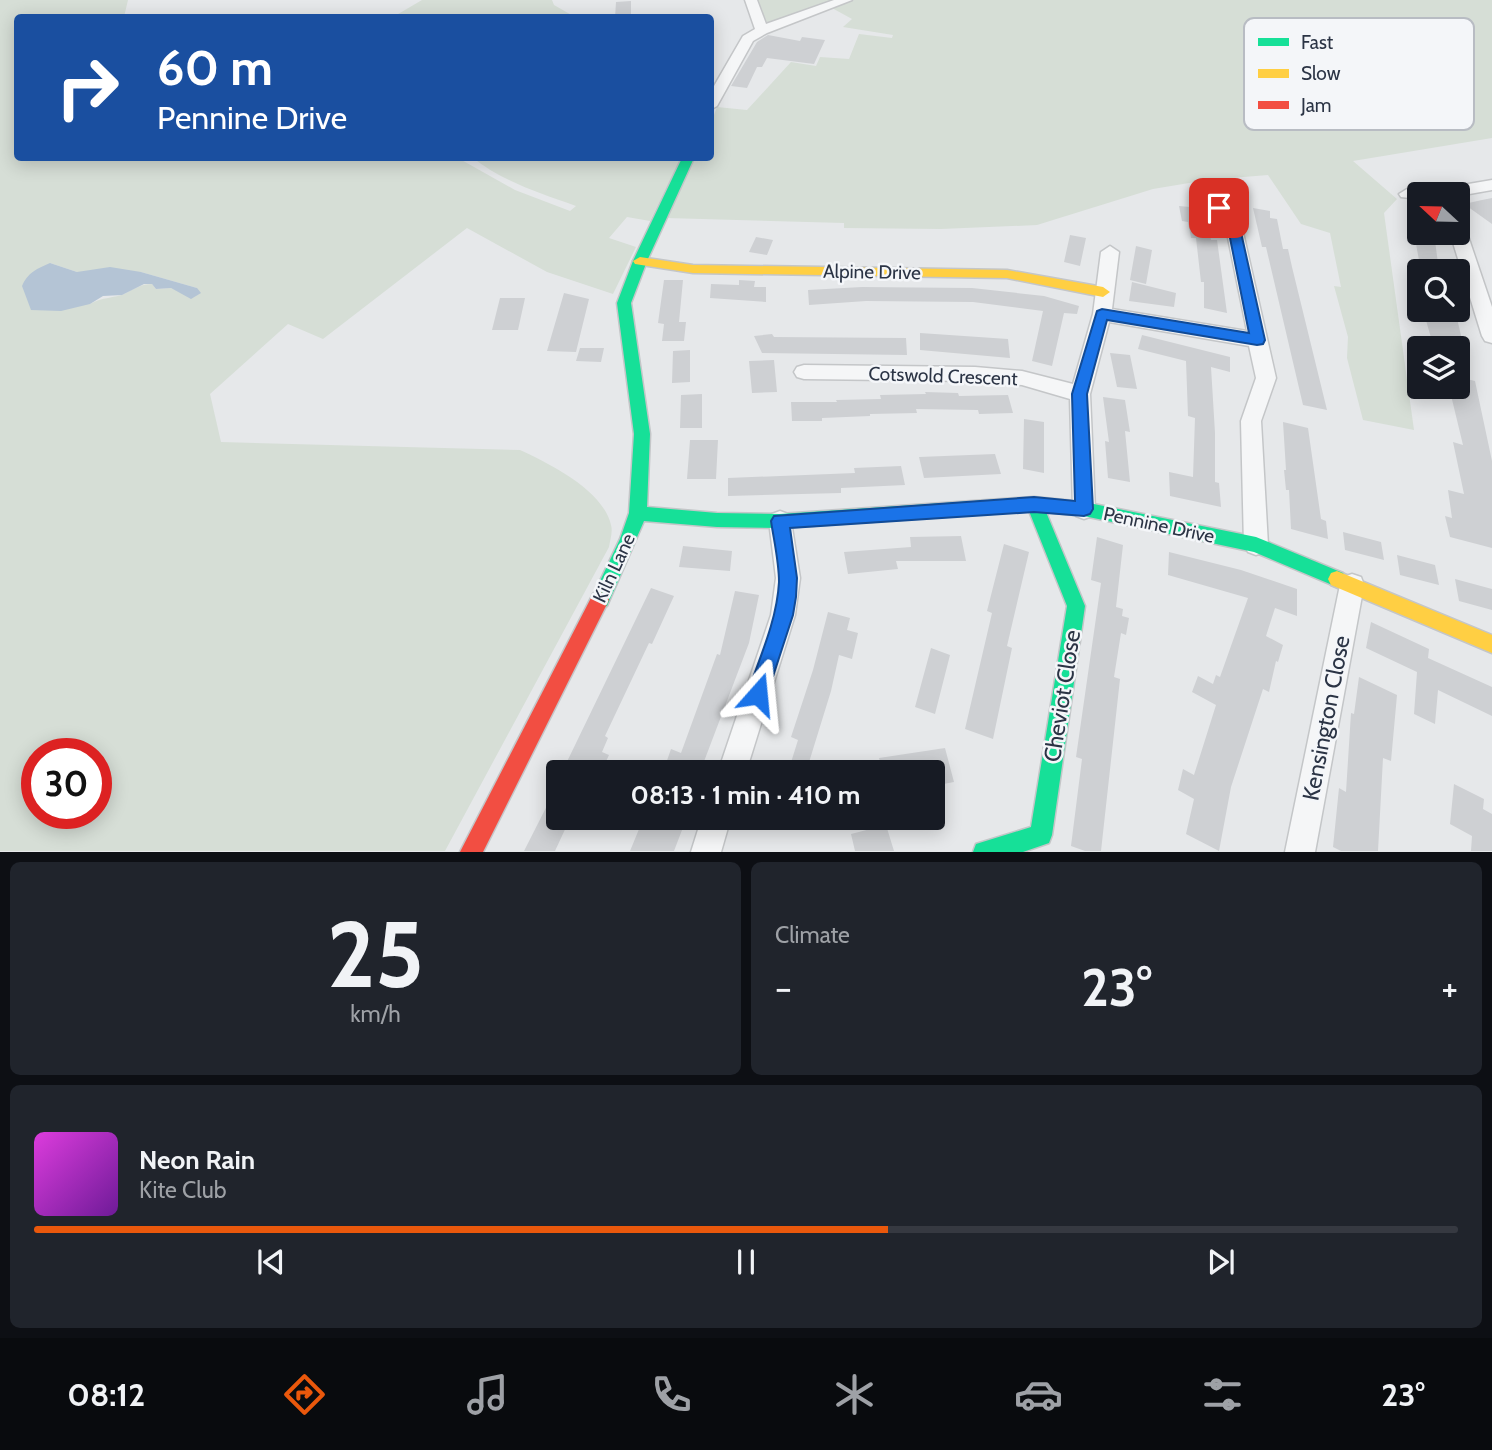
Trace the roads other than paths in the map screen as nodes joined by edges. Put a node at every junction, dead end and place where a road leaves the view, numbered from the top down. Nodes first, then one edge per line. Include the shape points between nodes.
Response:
1 (751, 0) edge
2 (846, 0) edge
3 (762, 30) junction
4 (714, 97) edge
5 (687, 161) edge
6 (1492, 185) edge
7 (1205, 187) dead end
8 (1470, 189) edge
9 (1466, 245) edge
10 (1110, 252) dead end
11 (640, 261) junction
12 (1483, 277) edge
13 (1103, 292) junction
14 (1102, 314) junction
15 (1492, 336) edge
16 (1257, 340) junction
17 (804, 372) dead end
18 (1080, 394) junction
19 (1034, 504) junction
20 (1084, 509) junction
21 (638, 513) junction
22 (780, 521) junction
23 (1256, 545) junction
24 (1352, 585) junction
25 (1492, 644) edge
26 (736, 760) edge
27 (713, 830) edge
28 (471, 852) edge
29 (706, 852) edge
30 (984, 852) edge
31 (1300, 852) edge

1 - 3 street
2 - 3 street
3 - 4 street via 748,39
5 - 11 street, Kiln Lane
6 - 8 street
7 - 16 street via 1234,228
9 - 12 street
10 - 13 street
11 - 13 street, Alpine Drive via 693,269 1007,274
11 - 21 street, Kiln Lane via 624,303 642,433
12 - 15 street
13 - 14 street
14 - 16 street
14 - 18 street
16 - 23 street via 1266,379 1251,421
17 - 18 street, Cotswold Crescent via 986,375 1021,378
18 - 20 street
19 - 20 street, Pennine Drive
19 - 22 street, Pennine Drive
19 - 30 street, Cheviot Close via 1076,606 1041,835
20 - 23 street, Pennine Drive
21 - 22 street, Pennine Drive
21 - 28 street, Kiln Lane via 600,600
22 - 26 street via 788,578 783,615
23 - 24 street, Pennine Drive
24 - 25 street, Pennine Drive
24 - 31 street, Kensington Close
27 - 29 street

